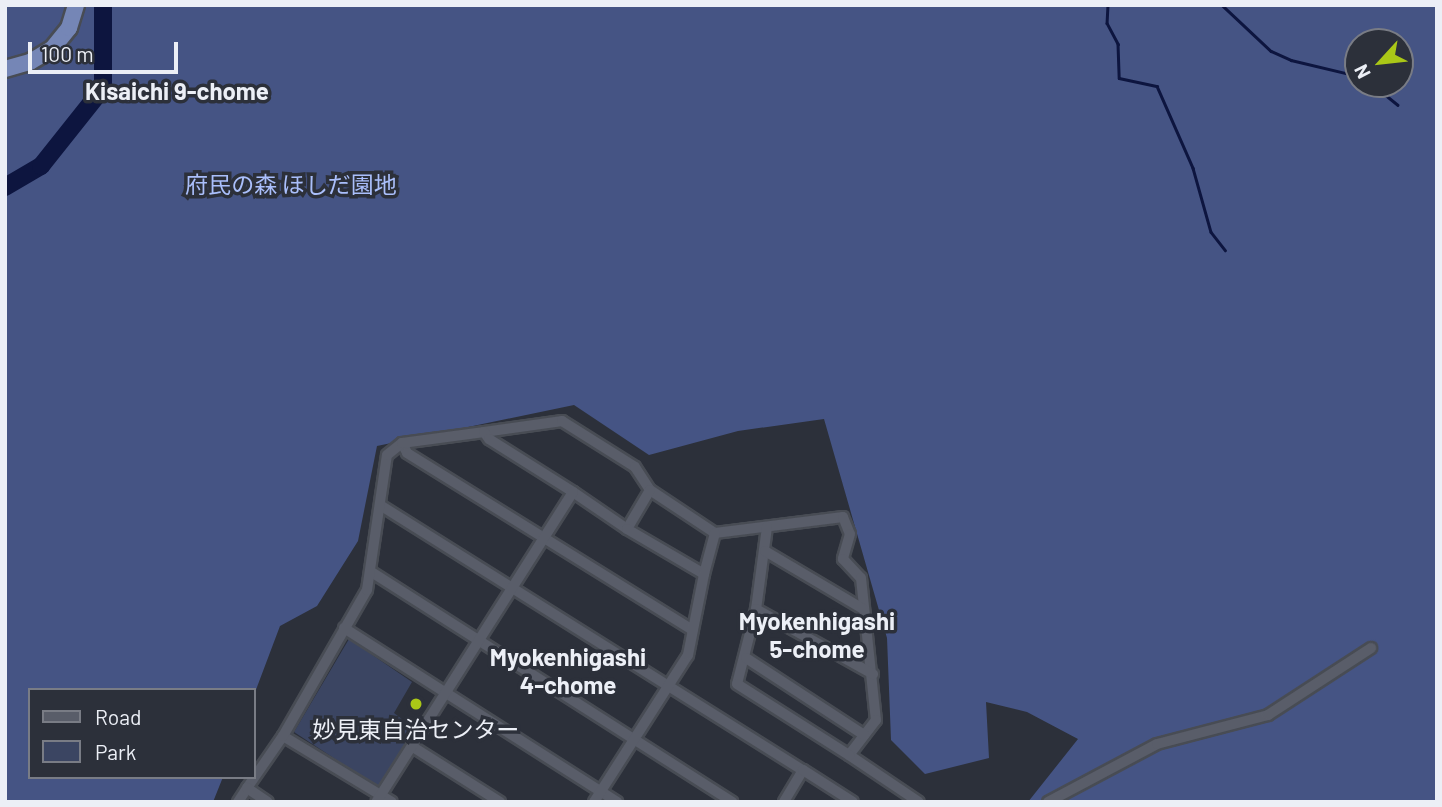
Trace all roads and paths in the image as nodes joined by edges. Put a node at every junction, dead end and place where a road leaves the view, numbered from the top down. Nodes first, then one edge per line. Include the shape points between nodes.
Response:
1 (76, 5) edge
2 (5, 69) edge
3 (484, 432) junction
4 (402, 443) junction
5 (650, 489) junction
6 (573, 492) junction
7 (380, 505) junction
8 (767, 527) junction
9 (626, 529) junction
10 (715, 533) junction
11 (544, 539) junction
12 (765, 551) junction
13 (373, 573) junction
14 (704, 574) junction
15 (515, 586) junction
16 (756, 609) junction
17 (863, 609) junction
18 (344, 628) junction
19 (693, 630) junction
20 (480, 641) junction
21 (1371, 648) dead end
22 (746, 658) junction
23 (873, 674) junction
24 (670, 687) junction
25 (446, 694) junction
26 (864, 735) junction
27 (283, 736) junction
28 (635, 741) junction
29 (412, 747) junction
30 (849, 755) junction
31 (803, 770) junction
32 (256, 775) edge
33 (253, 779) edge
34 (247, 788) junction
35 (601, 791) junction
36 (378, 798) edge
37 (238, 802) edge
38 (268, 802) edge
39 (392, 802) edge
40 (500, 802) edge
41 (594, 802) edge
42 (617, 802) edge
43 (732, 802) edge
44 (784, 802) edge
45 (852, 802) edge
46 (919, 802) edge
47 (1048, 802) edge

1 - 2 highway via 69,27 52,49
3 - 4 street
3 - 5 street via 562,421 635,467
3 - 6 street
4 - 7 street via 387,455
4 - 11 street via 407,453
5 - 9 street
5 - 10 street
6 - 9 street
6 - 11 street
7 - 13 street
7 - 15 street
8 - 10 street
8 - 12 street
8 - 17 street via 843,516 850,534 843,559 861,578
9 - 14 street
10 - 14 street
11 - 15 street
11 - 19 street
12 - 16 street
12 - 17 street
13 - 18 street
13 - 20 street
14 - 19 street
15 - 20 street
15 - 24 street
16 - 22 street
16 - 23 street
17 - 23 street
18 - 25 street
18 - 27 street
19 - 24 street via 688,655
20 - 25 street
20 - 28 street
21 - 47 street via 1268,715 1157,744
22 - 26 street
22 - 30 street via 737,684
23 - 26 street via 876,720
24 - 28 street
24 - 31 street
25 - 29 street
25 - 35 street
26 - 30 street
27 - 32 street
27 - 36 street
28 - 35 street
28 - 43 street
29 - 36 street
29 - 40 street
30 - 46 street
31 - 44 street
31 - 45 street
33 - 34 street
34 - 37 street
34 - 38 street
35 - 41 street
35 - 42 street
36 - 39 street

